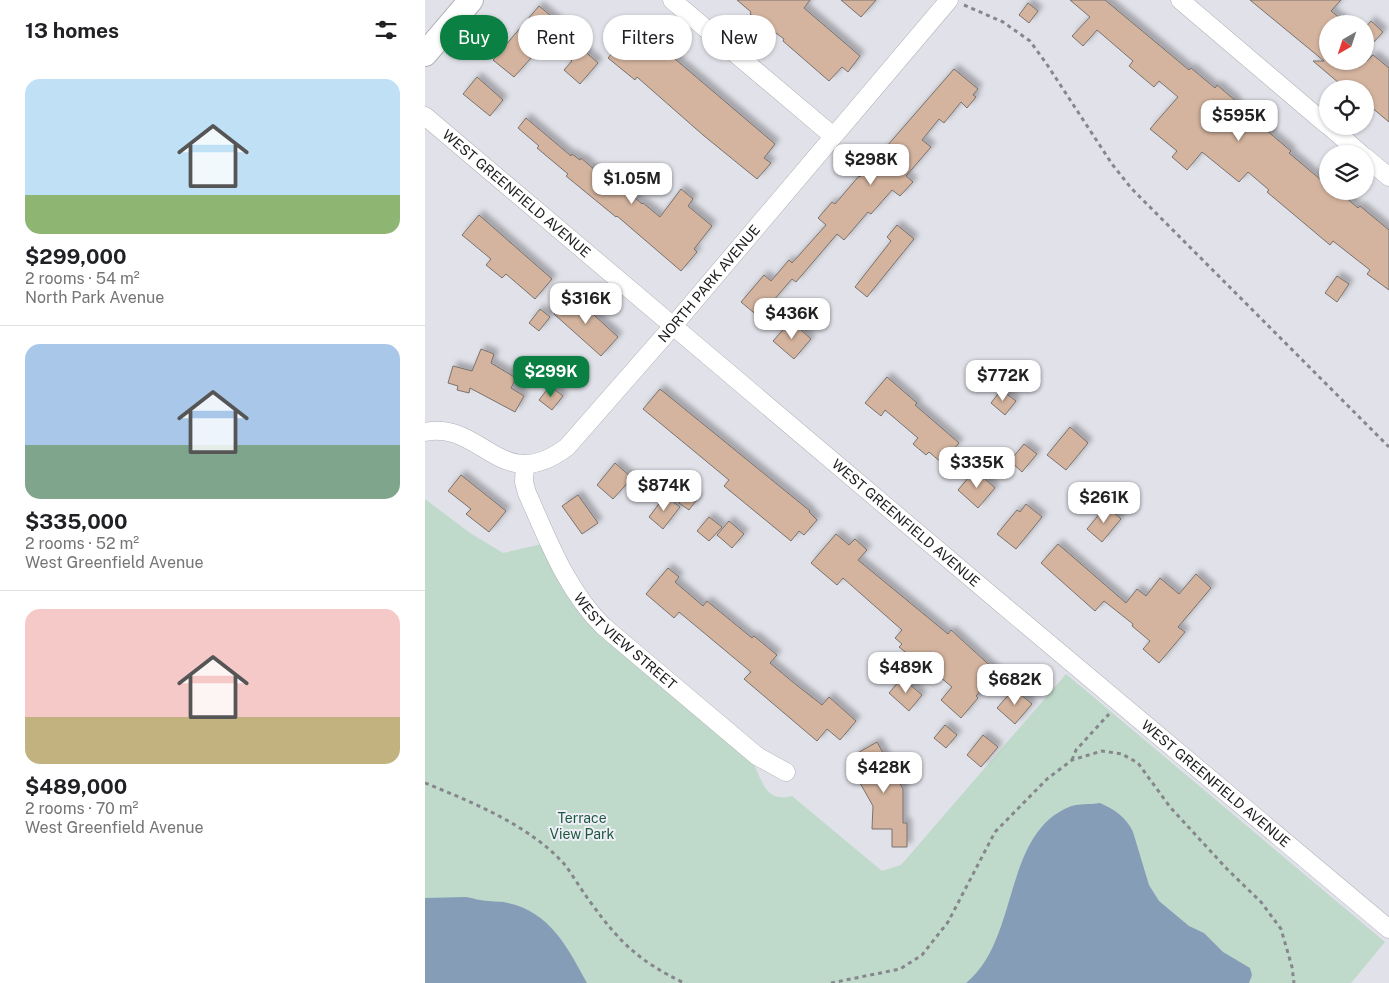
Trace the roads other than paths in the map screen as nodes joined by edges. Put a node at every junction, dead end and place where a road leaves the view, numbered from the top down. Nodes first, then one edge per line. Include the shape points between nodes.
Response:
1 (471, 0) edge
2 (672, 0) edge
3 (1180, 0) edge
4 (956, 2) edge
5 (425, 54) edge
6 (425, 116) edge
7 (1319, 118) edge
8 (1339, 135) edge
9 (833, 136) junction
10 (1350, 145) edge
11 (1374, 164) edge
12 (1389, 177) edge
13 (673, 326) junction
14 (425, 432) edge
15 (525, 465) junction
16 (786, 772) dead end
17 (1389, 929) edge

1 - 5 street
2 - 9 street
3 - 7 street
4 - 9 street, NORTH PARK AVENUE
6 - 13 street, WEST GREENFIELD AVENUE
8 - 10 street
9 - 13 street, NORTH PARK AVENUE
11 - 12 street
13 - 15 street, NORTH PARK AVENUE via 567,447 541,463
13 - 17 street, WEST GREENFIELD AVENUE
14 - 15 street, NORTH PARK AVENUE via 458,435 506,461
15 - 16 street, WEST VIEW STREET via 527,493 567,580 583,604 603,626 757,756

